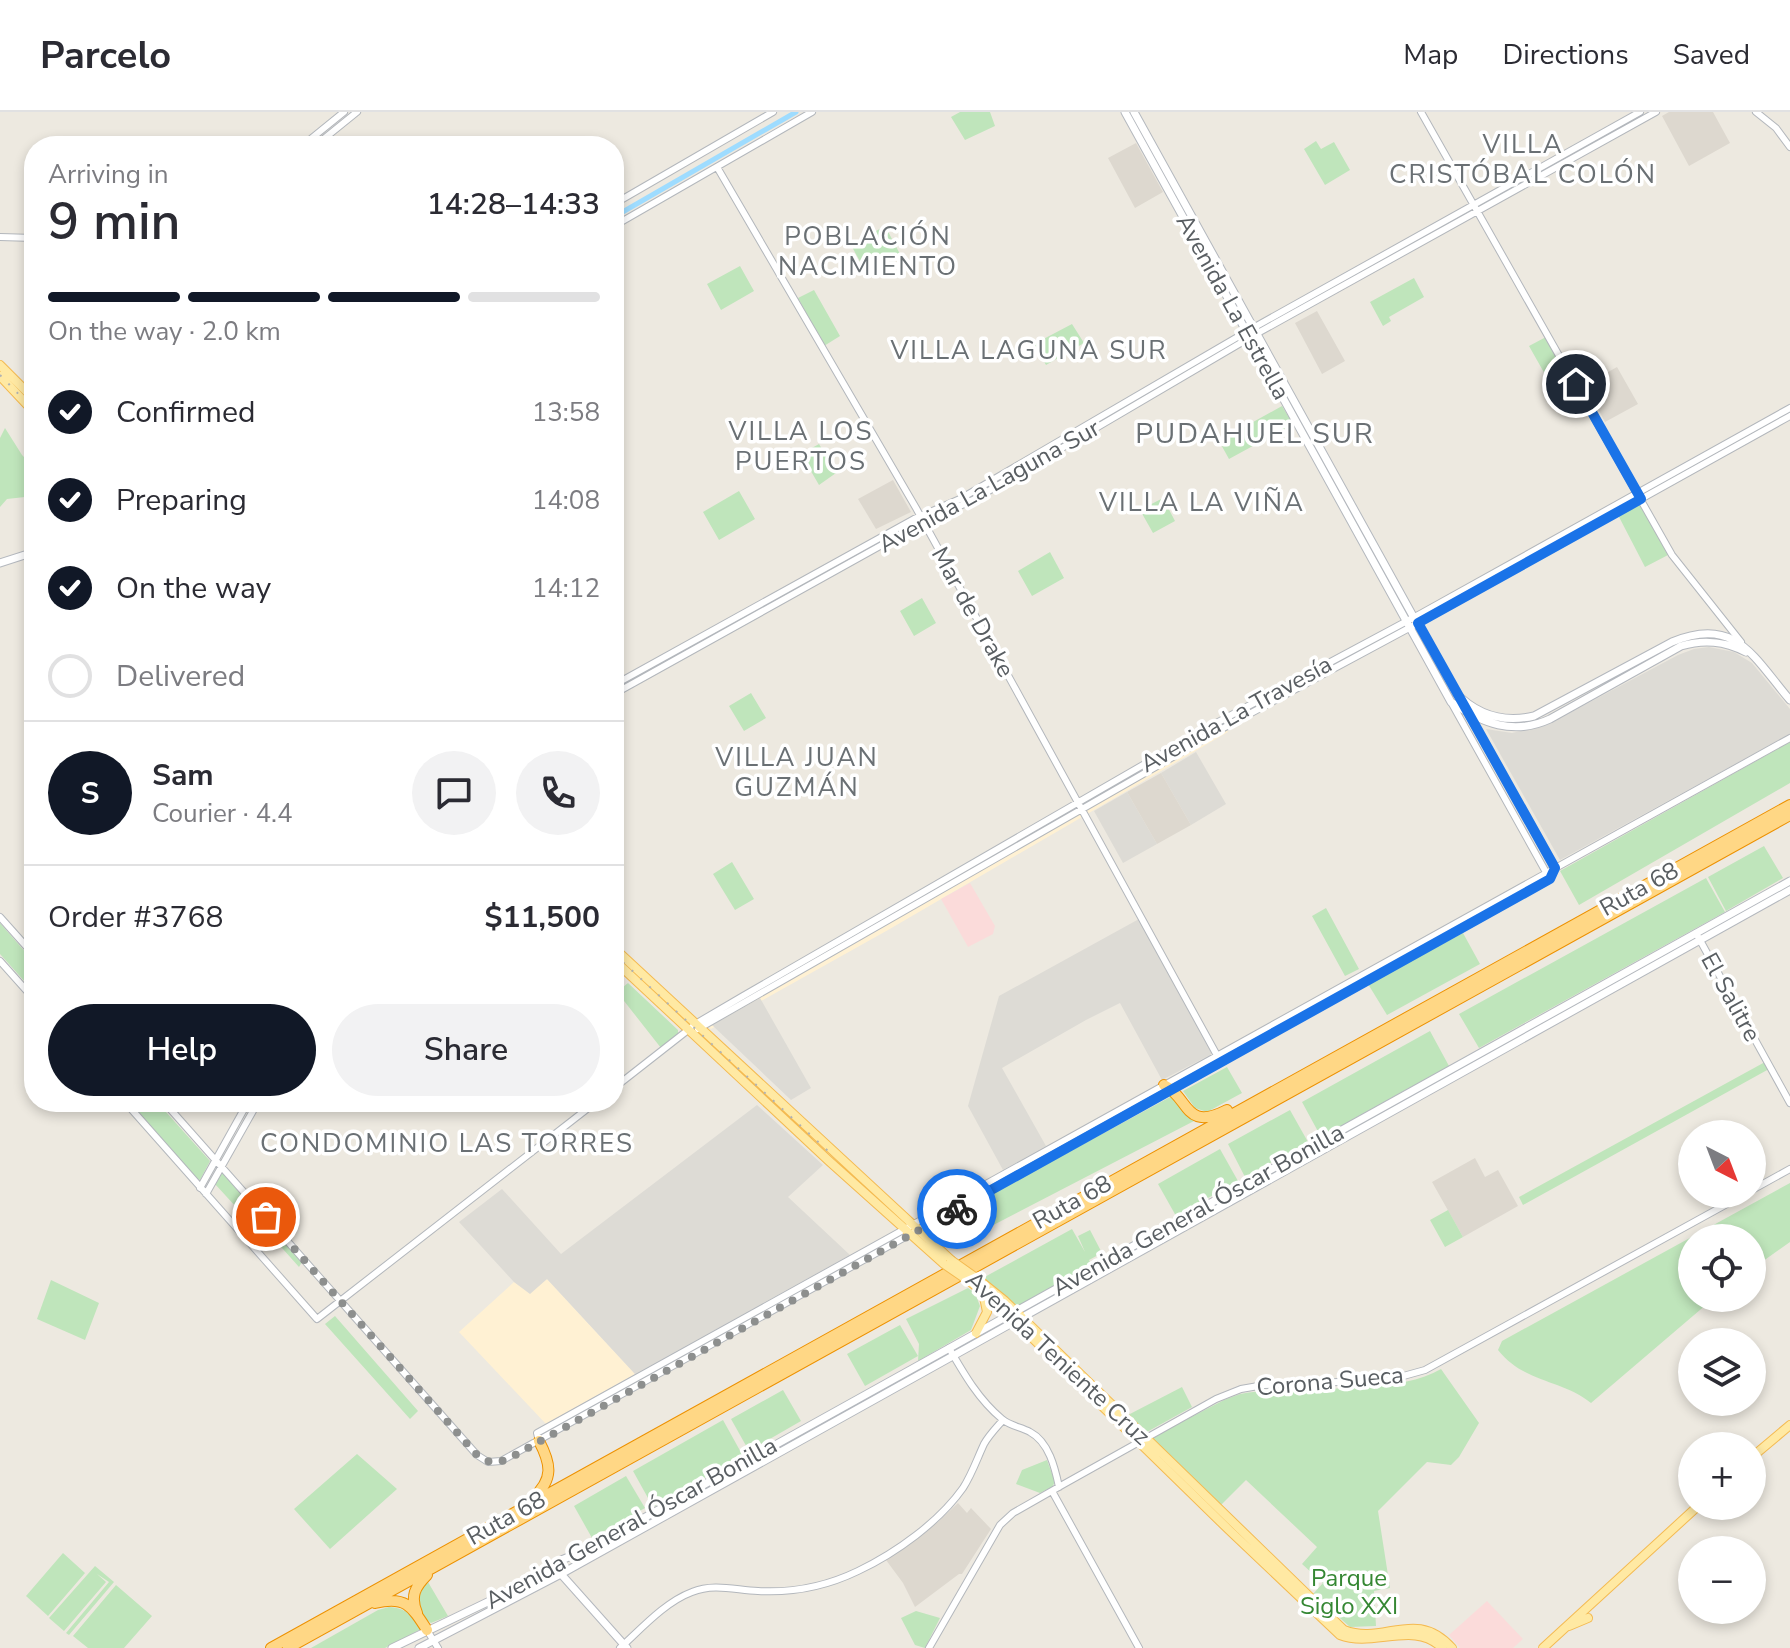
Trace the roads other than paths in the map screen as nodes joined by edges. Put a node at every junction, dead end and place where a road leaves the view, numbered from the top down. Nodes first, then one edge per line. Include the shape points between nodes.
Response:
1 (344, 112) edge
2 (357, 112) edge
3 (773, 112) edge
4 (812, 112) edge
5 (1125, 112) edge
6 (1134, 112) edge
7 (1421, 112) edge
8 (1640, 112) edge
9 (1656, 112) edge
10 (1756, 112) edge
11 (314, 136) edge
12 (327, 136) edge
13 (1790, 147) edge
14 (717, 167) junction
15 (624, 198) edge
16 (1476, 208) junction
17 (624, 220) edge
18 (0, 237) edge
19 (24, 238) edge
20 (1251, 333) junction
21 (0, 365) edge
22 (0, 376) edge
23 (24, 389) edge
24 (24, 401) edge
25 (1790, 408) edge
26 (1790, 416) edge
27 (1639, 496) junction
28 (921, 519) junction
29 (24, 555) edge
30 (0, 563) edge
31 (1413, 622) junction
32 (1741, 642) junction
33 (1753, 656) junction
34 (1637, 666) junction
35 (624, 680) edge
36 (624, 688) edge
37 (1790, 700) edge
38 (1451, 702) junction
39 (1466, 707) junction
40 (1790, 738) edge
41 (1790, 805) edge
42 (1080, 806) junction
43 (1790, 815) edge
44 (1555, 868) junction
45 (1548, 876) junction
46 (1790, 881) edge
47 (1790, 890) edge
48 (0, 917) edge
49 (1698, 937) junction
50 (24, 944) edge
51 (624, 957) edge
52 (0, 961) edge
53 (624, 969) edge
54 (24, 988) edge
55 (700, 1026) junction
56 (689, 1031) junction
57 (1347, 1051) junction
58 (1219, 1059) junction
59 (624, 1080) edge
60 (1168, 1088) junction
61 (1790, 1103) edge
62 (134, 1112) edge
63 (173, 1112) edge
64 (242, 1112) edge
65 (252, 1112) edge
66 (583, 1112) edge
67 (1067, 1139) junction
68 (1071, 1147) junction
69 (215, 1160) junction
70 (222, 1167) junction
71 (1790, 1169) edge
72 (1766, 1182) edge
73 (203, 1191) junction
74 (1720, 1208) edge
75 (911, 1230) junction
76 (976, 1282) junction
77 (983, 1291) junction
78 (340, 1301) junction
79 (1015, 1316) junction
80 (976, 1333) junction
81 (951, 1352) junction
82 (1005, 1422) junction
83 (1790, 1425) edge
84 (538, 1437) junction
85 (1142, 1441) junction
86 (1766, 1445) edge
87 (1055, 1489) junction
88 (521, 1510) junction
89 (1683, 1520) edge
90 (632, 1529) junction
91 (438, 1565) junction
92 (561, 1574) junction
93 (498, 1597) junction
94 (358, 1609) junction
95 (493, 1609) junction
96 (417, 1615) junction
97 (1588, 1618) dead end
98 (443, 1622) junction
99 (1565, 1628) junction
100 (427, 1630) junction
101 (1407, 1633) junction
102 (435, 1644) edge
103 (623, 1647) edge
104 (271, 1648) edge
105 (288, 1648) edge
106 (392, 1648) edge
107 (419, 1648) edge
108 (929, 1648) edge
109 (1139, 1648) edge
110 (1442, 1648) edge
111 (1452, 1648) edge
112 (1543, 1648) edge

1 - 11 street
2 - 12 street
3 - 15 street
4 - 14 street
5 - 20 main road, Avenida La Estrella
6 - 20 main road, Avenida La Estrella
7 - 16 street
8 - 16 street, Avenida La Laguna Sur
9 - 16 street, Avenida La Laguna Sur
10 - 13 street
14 - 17 street
14 - 28 street, Mar de Drake
16 - 20 street, Avenida La Laguna Sur
16 - 27 street
18 - 19 street
20 - 28 street, Avenida La Laguna Sur
20 - 31 main road, Avenida La Estrella
21 - 23 main road
22 - 24 main road
25 - 27 street, Avenida La Travesía
26 - 27 street, Avenida La Travesía
27 - 31 street, Avenida La Travesía
27 - 32 street via 1675,560
28 - 35 street, Avenida La Laguna Sur
28 - 36 street, Avenida La Laguna Sur
28 - 42 street, Mar de Drake
29 - 30 main road
31 - 38 main road, Avenida La Estrella
31 - 39 main road, Avenida La Estrella
31 - 42 street, Avenida La Travesía via 1207,728
32 - 33 main road
32 - 34 main road via 1715,634 1690,636
33 - 34 main road via 1721,643 1697,642
33 - 37 main road
34 - 39 main road via 1530,718 1501,718
38 - 39 main road
38 - 45 street, Avenida La Estrella
39 - 44 street
40 - 44 street
41 - 57 highway, Ruta 68
42 - 55 street, Avenida La Travesía
42 - 58 street, Mar de Drake
43 - 91 highway, Ruta 68
44 - 45 street
45 - 58 street
46 - 49 main road, Avenida General Óscar Bonilla
47 - 49 main road, Avenida General Óscar Bonilla
48 - 50 street
49 - 61 street, El Salitre
49 - 79 main road, Avenida General Óscar Bonilla
51 - 55 main road, Avenida Teniente Cruz
52 - 54 street
53 - 56 main road, Avenida Teniente Cruz
55 - 56 street, Avenida La Travesía
55 - 75 main road, Avenida Teniente Cruz
56 - 59 street, Avenida La Travesía
56 - 75 main road, Avenida Teniente Cruz
57 - 60 highway via 1213,1116 1191,1113
57 - 88 highway, Ruta 68
58 - 60 street
60 - 67 street
60 - 68 street
62 - 73 street
63 - 69 street
64 - 69 street
65 - 70 street
66 - 78 street
67 - 68 street
67 - 75 street
68 - 75 street
69 - 70 street
69 - 73 street
70 - 73 street
70 - 78 street
71 - 72 street
73 - 78 street via 317,1319
74 - 85 street, Corona Sueca via 1425,1370 1389,1380 1250,1386
75 - 76 main road, Avenida Teniente Cruz, bridge
75 - 84 street
76 - 77 main road, Avenida Teniente Cruz
76 - 79 main road, Avenida Teniente Cruz
77 - 79 main road, Avenida Teniente Cruz
77 - 80 main road via 987,1312
78 - 84 street via 477,1455 491,1462 508,1459
79 - 80 main road, Avenida General Óscar Bonilla
79 - 81 main road, Avenida General Óscar Bonilla
79 - 85 main road, Avenida Teniente Cruz
80 - 81 main road, Avenida General Óscar Bonilla
81 - 82 street via 980,1397
81 - 90 main road, Avenida General Óscar Bonilla
82 - 87 street via 1031,1432 1044,1445 1053,1463
82 - 103 street via 991,1434 952,1501 868,1566 801,1589 694,1591 676,1600
83 - 86 main road
84 - 88 highway via 549,1461 549,1478
85 - 87 street, Corona Sueca
85 - 101 main road, Avenida Teniente Cruz via 1344,1630
87 - 108 street, Corona Sueca via 1000,1525
87 - 109 street
88 - 104 highway, Ruta 68
89 - 99 main road
90 - 92 main road, Avenida General Óscar Bonilla
90 - 93 main road, Avenida General Óscar Bonilla via 559,1561
91 - 94 highway, Ruta 68
91 - 96 highway via 415,1589
92 - 95 main road, Avenida General Óscar Bonilla
92 - 103 main road
93 - 95 main road
93 - 98 main road, Avenida General Óscar Bonilla
94 - 96 highway via 399,1601
94 - 105 highway, Ruta 68
95 - 102 main road, Avenida General Óscar Bonilla
96 - 100 highway
97 - 99 main road
98 - 100 main road, Avenida General Óscar Bonilla
98 - 102 main road
99 - 112 main road
100 - 102 street
100 - 106 main road, Avenida General Óscar Bonilla
101 - 110 main road, Avenida Teniente Cruz via 1427,1637
101 - 111 main road, Avenida Teniente Cruz via 1421,1628 1433,1632
102 - 107 main road, Avenida General Óscar Bonilla

